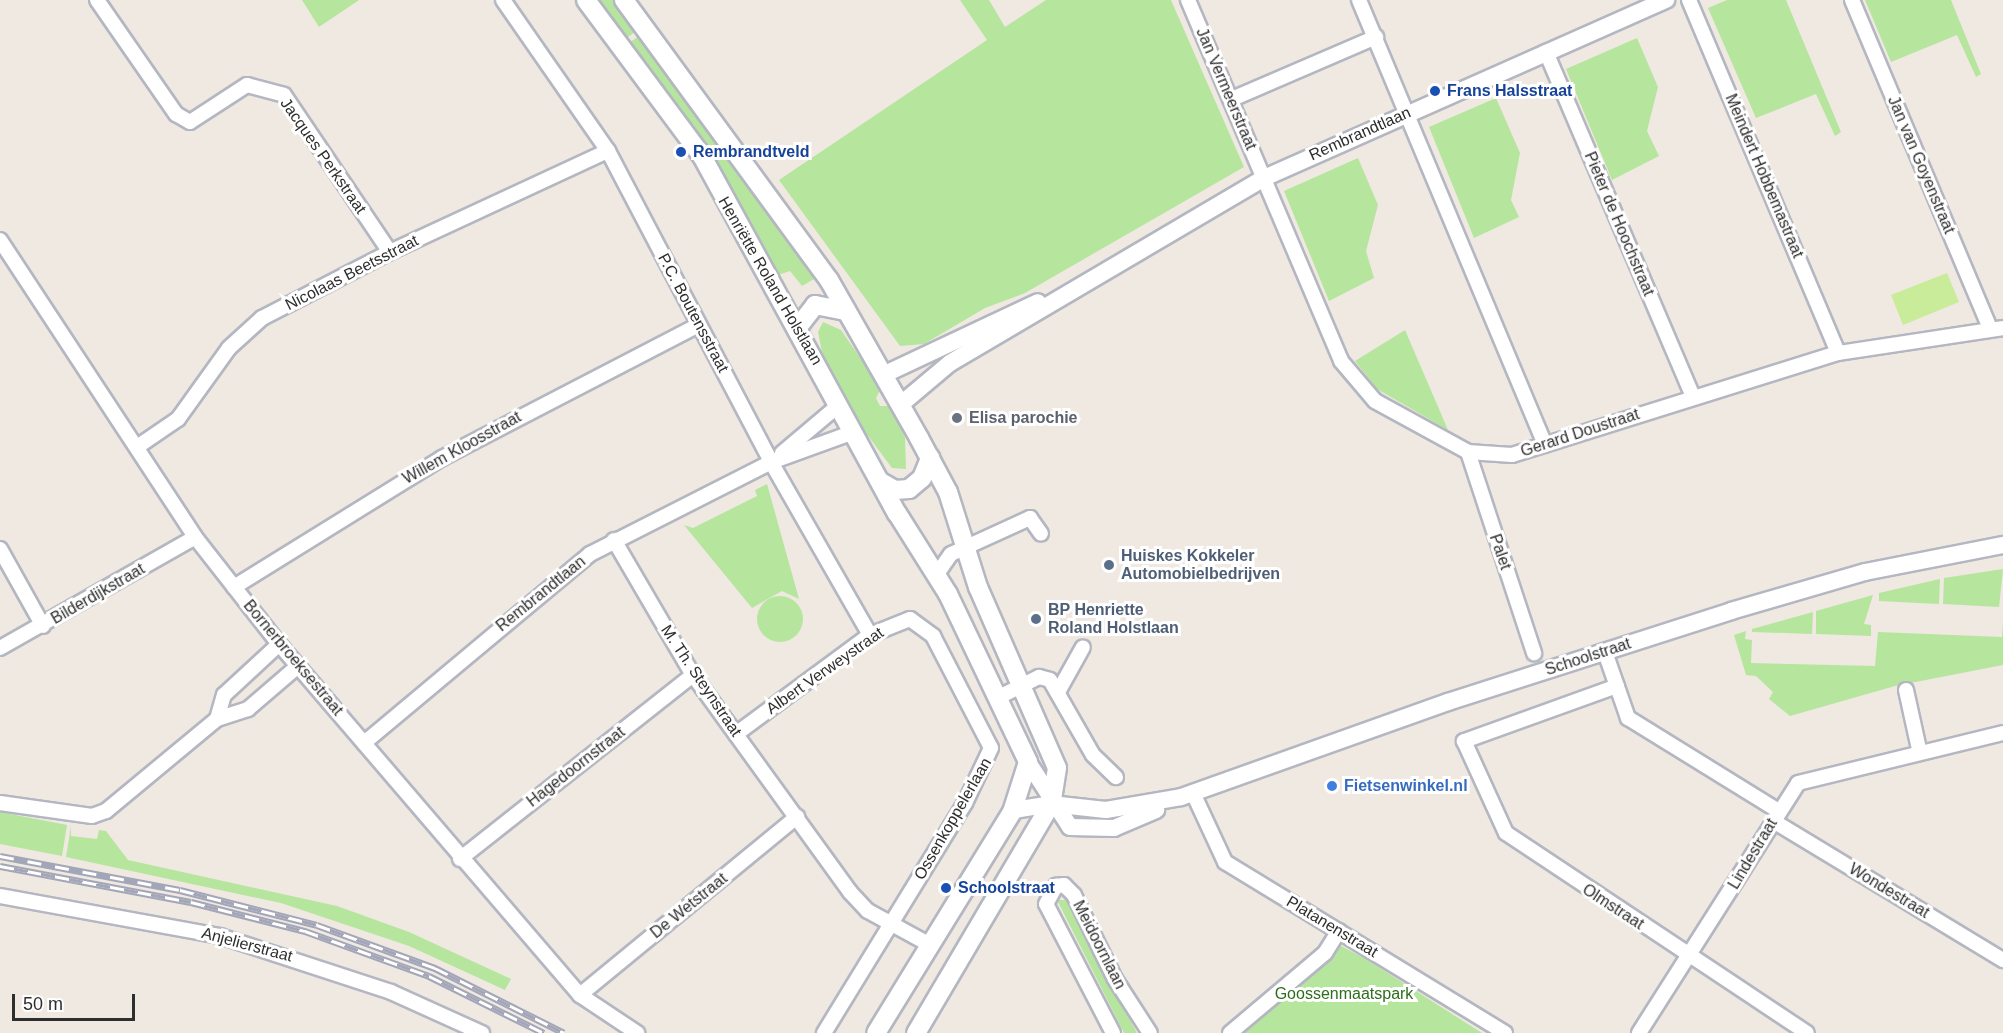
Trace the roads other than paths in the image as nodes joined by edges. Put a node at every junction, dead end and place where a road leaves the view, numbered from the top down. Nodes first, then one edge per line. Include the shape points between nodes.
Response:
1 (96, 0) edge
2 (503, 0) edge
3 (586, 0) edge
4 (624, 0) edge
5 (1188, 0) edge
6 (1359, 0) edge
7 (1666, 0) edge
8 (1689, 0) edge
9 (1852, 0) edge
10 (1376, 37) junction
11 (1546, 52) junction
12 (1232, 99) junction
13 (1409, 111) junction
14 (608, 152) junction
15 (1264, 178) junction
16 (0, 240) edge
17 (390, 252) junction
18 (1066, 291) junction
19 (846, 311) junction
20 (699, 325) junction
21 (798, 327) junction
22 (1996, 329) edge
23 (1838, 353) junction
24 (883, 375) junction
25 (1693, 396) junction
26 (839, 405) junction
27 (900, 405) junction
28 (854, 432) junction
29 (1545, 445) junction
30 (137, 447) junction
31 (1468, 452) junction
32 (930, 458) junction
33 (771, 462) junction
34 (881, 482) junction
35 (1041, 534) dead end
36 (195, 537) junction
37 (614, 540) junction
38 (2003, 545) edge
39 (964, 548) junction
40 (0, 549) edge
41 (937, 574) junction
42 (234, 587) junction
43 (919, 621) joint
44 (44, 626) junction
45 (870, 635) junction
46 (279, 644) junction
47 (1083, 647) dead end
48 (0, 648) edge
49 (1605, 652) junction
50 (1534, 653) dead end
51 (298, 666) junction
52 (693, 675) junction
53 (1022, 685) junction
54 (1617, 686) junction
55 (1906, 690) dead end
56 (1059, 692) junction
57 (999, 697) junction
58 (217, 719) junction
59 (2003, 733) edge
60 (736, 734) junction
61 (364, 743) junction
62 (1919, 749) junction
63 (1028, 762) junction
64 (1116, 777) dead end
65 (1187, 795) junction
66 (0, 802) edge
67 (1051, 804) junction
68 (1014, 810) junction
69 (1776, 816) junction
70 (797, 817) junction
71 (460, 859) junction
72 (0, 896) edge
73 (891, 924) junction
74 (1339, 931) junction
75 (930, 945) junction
76 (1689, 956) junction
77 (2003, 960) edge
78 (580, 995) junction
79 (482, 1033) edge
80 (637, 1033) edge
81 (824, 1033) edge
82 (876, 1033) edge
83 (916, 1033) edge
84 (1113, 1033) edge
85 (1150, 1033) edge
86 (1230, 1033) edge
87 (1505, 1033) edge
88 (1639, 1033) edge
89 (1807, 1033) edge

1 - 17 street, Jacques Perkstraat via 176,114 190,122 248,85 284,95
2 - 14 street, P.C. Boutensstraat
3 - 21 main road, Henriëtte Roland Holstlaan via 692,140
4 - 19 main road
5 - 12 street, Jan Vermeerstraat
6 - 10 street
7 - 11 street, Rembrandtlaan
8 - 23 street, Meindert Hobbemastraat
9 - 22 street, Jan van Goyenstraat
10 - 12 street
10 - 13 street
11 - 13 street, Rembrandtlaan
11 - 25 street, Pieter de Hoochstraat
12 - 15 street, Jan Vermeerstraat
13 - 15 street, Rembrandtlaan
13 - 29 street
14 - 17 street, Nicolaas Beetsstraat
14 - 20 street, P.C. Boutensstraat
15 - 18 street, Rembrandtlaan
15 - 31 street, Gerard Doustraat via 1341,361 1358,385 1375,401
16 - 30 street, Bornerbroeksestraat
17 - 30 street, Nicolaas Beetsstraat via 243,332 178,419
18 - 24 street, Rembrandtlaan via 980,326 905,369
18 - 27 street, Rembrandtlaan via 950,363
19 - 21 main road via 815,304
19 - 24 main road
20 - 33 street, P.C. Boutensstraat
20 - 42 street, Willem Kloosstraat via 442,458
21 - 26 main road, Henriëtte Roland Holstlaan
22 - 23 street, Gerard Doustraat
23 - 25 street, Gerard Doustraat
24 - 27 main road
25 - 29 street, Gerard Doustraat
26 - 28 main road, Henriëtte Roland Holstlaan
26 - 33 street, Rembrandtlaan
27 - 32 main road
28 - 33 street, Rembrandtlaan
28 - 34 main road, Henriëtte Roland Holstlaan
29 - 31 street, Gerard Doustraat via 1512,455
30 - 36 street, Bornerbroeksestraat
31 - 50 street, Palet
32 - 34 main road via 922,478 909,489 895,490
32 - 39 main road via 948,492
33 - 37 street, Rembrandtlaan
33 - 45 street, P.C. Boutensstraat
34 - 41 main road, Henriëtte Roland Holstlaan
35 - 39 street via 1030,518
36 - 42 street, Bornerbroeksestraat
36 - 44 street, Bilderdijkstraat
37 - 52 street, M. Th. Steynstraat
37 - 61 street, Rembrandtlaan via 575,563
38 - 49 street, Schoolstraat via 1864,573
39 - 41 street via 944,560
39 - 53 main road
40 - 44 street
41 - 57 main road, Henriëtte Roland Holstlaan
42 - 46 street, Bornerbroeksestraat
43 - 45 street, Albert Verweystraat via 899,621
43 - 73 street, Ossenkoppelerlaan via 933,636 991,753
44 - 48 street, Bilderdijkstraat
45 - 60 street, Albert Verweystraat
46 - 51 street, Bornerbroeksestraat
46 - 58 street via 224,694
47 - 56 street
49 - 54 street, Wondestraat
49 - 65 street, Schoolstraat
51 - 58 street via 248,709
51 - 61 street, Bornerbroeksestraat
52 - 60 street, M. Th. Steynstraat
52 - 71 street, Hagedoornstraat
53 - 56 street via 1039,677 1050,680
53 - 57 street
53 - 67 main road via 1057,768
54 - 69 street, Wondestraat via 1628,718
54 - 76 street, Olmstraat via 1464,741 1506,833
55 - 62 street
56 - 64 street via 1093,755
57 - 63 main road, Henriëtte Roland Holstlaan
58 - 66 street via 106,811 92,816
59 - 62 street, Lindestraat
60 - 70 street, M. Th. Steynstraat
61 - 71 street, Bornerbroeksestraat
62 - 69 street, Lindestraat via 1805,777
63 - 67 street
63 - 68 main road
65 - 67 street, Schoolstraat via 1106,810
65 - 74 street, Platanenstraat via 1225,862
67 - 68 street, Schoolstraat
67 - 83 main road
68 - 75 main road
69 - 76 street, Lindestraat
69 - 77 street, Wondestraat
70 - 73 street, M. Th. Steynstraat via 855,897
70 - 78 street, De Wetstraat
71 - 78 street, Bornerbroeksestraat
72 - 79 street, Anjelierstraat via 220,936 318,965
73 - 75 street, M. Th. Steynstraat
73 - 81 street
74 - 86 street via 1325,953
74 - 87 street, Platanenstraat
75 - 82 main road
76 - 88 street, Lindestraat
76 - 89 street, Olmstraat
78 - 80 street, Bornerbroeksestraat
84 - 85 street, Meidoornlaan via 1046,904 1056,886 1064,885 1074,895 1115,979

